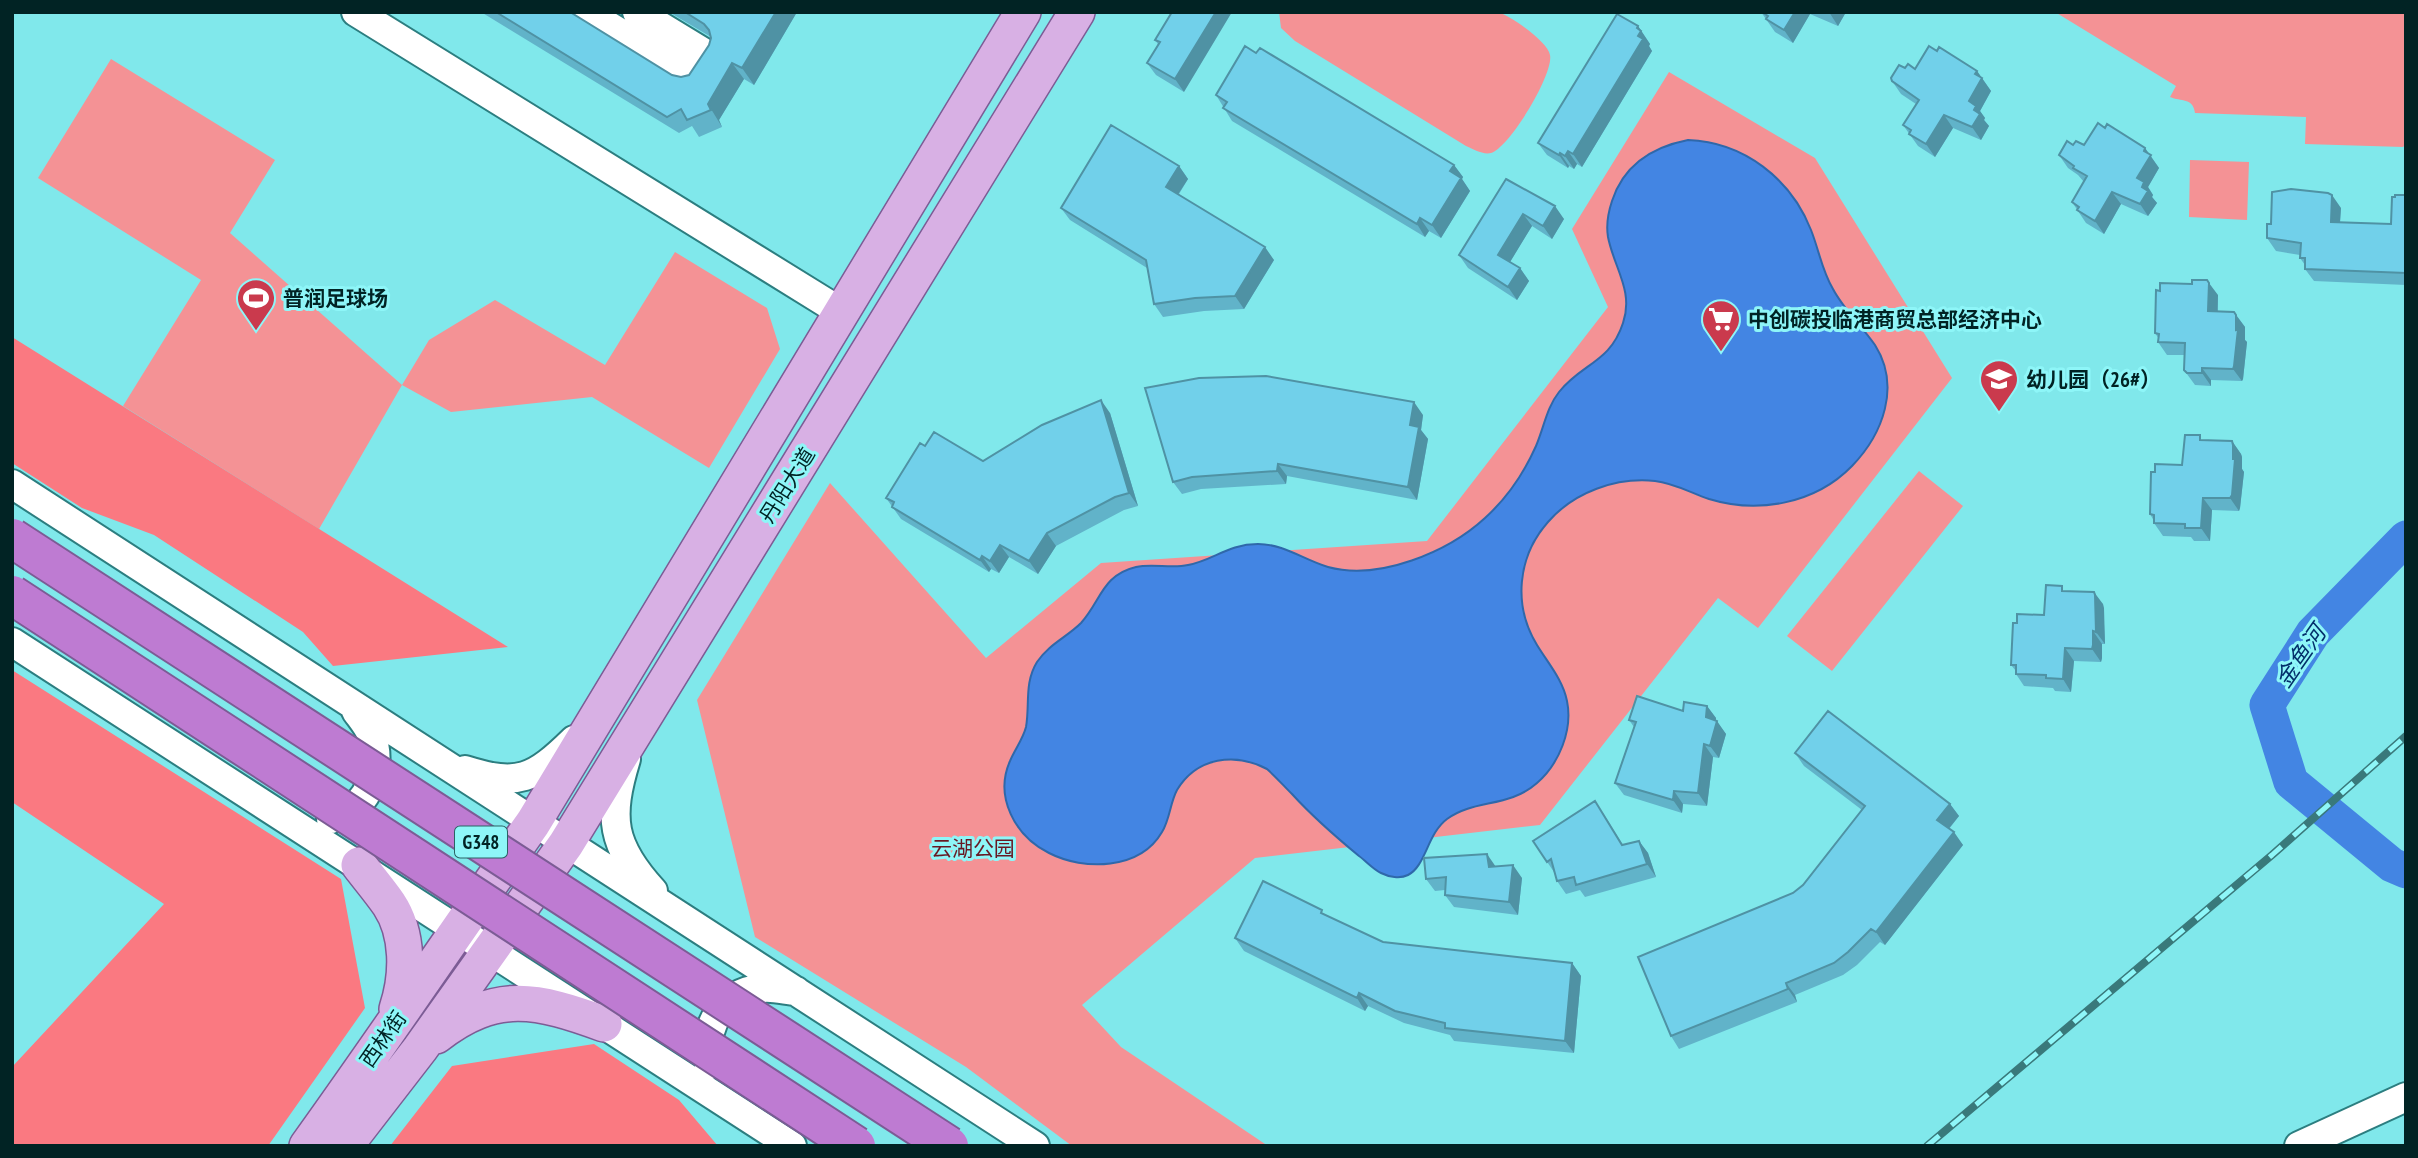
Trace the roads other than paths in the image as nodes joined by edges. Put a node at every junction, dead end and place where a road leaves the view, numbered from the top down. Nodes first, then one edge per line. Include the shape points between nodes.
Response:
1 (356, 12) edge
2 (586, 12) edge
3 (636, 12) edge
4 (1023, 12) edge
5 (1077, 12) edge
6 (883, 242) junction
7 (921, 267) junction
8 (841, 312) junction
9 (12, 484) edge
10 (12, 538) edge
11 (12, 595) edge
12 (12, 642) edge
13 (354, 707) junction
14 (596, 719) junction
15 (632, 736) junction
16 (421, 751) junction
17 (286, 818) junction
18 (533, 823) junction
19 (566, 844) junction
20 (359, 865) junction
21 (671, 912) junction
22 (457, 929) junction
23 (489, 952) junction
24 (799, 992) junction
25 (604, 1024) junction
26 (391, 1028) junction
27 (420, 1049) junction
28 (2406, 1097) edge
29 (731, 1105) junction
30 (307, 1146) edge
31 (345, 1146) edge
32 (792, 1146) edge
33 (856, 1146) edge
34 (949, 1146) edge
35 (1035, 1146) edge
36 (2299, 1146) edge

1 - 8 street
2 - 3 street via 692,77 706,54
4 - 6 main road, 丹阳大道
5 - 7 main road, 丹阳大道
6 - 7 main road
6 - 8 main road, 丹阳大道
7 - 15 main road, 丹阳大道
8 - 14 main road, 丹阳大道
9 - 13 street
10 - 34 highway, G348, bridge
11 - 33 highway, G348, bridge
12 - 17 street
13 - 16 street
13 - 17 street via 371,733 376,754 374,778 366,793 352,809 331,819
14 - 16 street via 544,768 522,778 494,779
14 - 18 main road, 丹阳大道
15 - 19 main road, 丹阳大道
15 - 21 street via 614,818 631,868
16 - 18 street
17 - 20 street
18 - 19 street
18 - 22 main road, 丹阳大道
19 - 21 street
19 - 23 main road, 丹阳大道
20 - 22 street
20 - 26 main road via 391,907 401,937 406,968
21 - 24 street
22 - 23 street
22 - 26 main road, 西林街
23 - 25 street
23 - 27 main road, 西林街
24 - 29 street via 765,988 741,992 716,1016 709,1034 710,1077
24 - 35 street
25 - 27 main road via 564,1009 506,1002 465,1018
25 - 29 street
26 - 30 main road, 西林街
27 - 31 main road, 西林街
28 - 36 street
29 - 32 street

